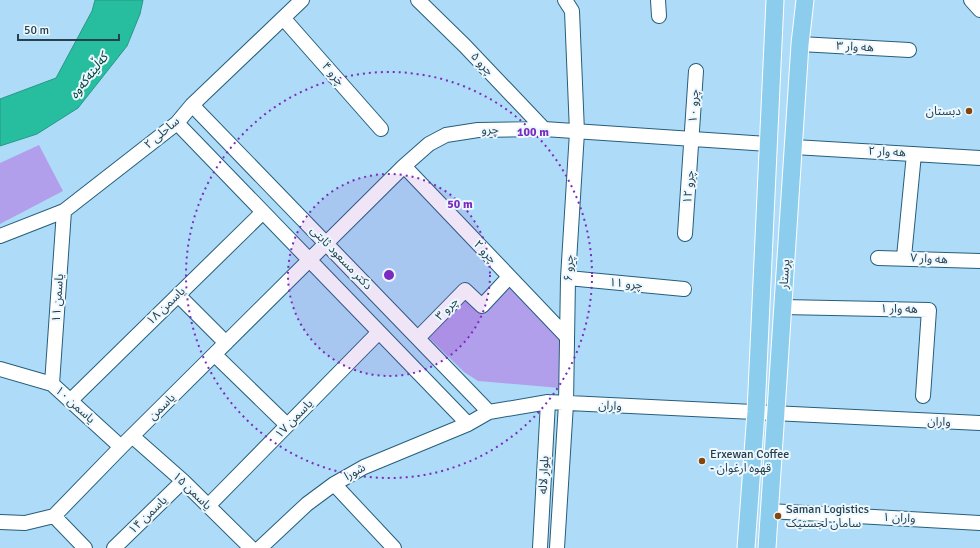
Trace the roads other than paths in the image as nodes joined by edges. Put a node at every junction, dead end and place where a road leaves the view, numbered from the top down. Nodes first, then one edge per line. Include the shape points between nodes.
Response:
1 (302, 0) edge
2 (418, 0) edge
3 (658, 0) edge
4 (775, 0) edge
5 (806, 0) edge
6 (972, 0) edge
7 (568, 5) edge
8 (980, 10) edge
9 (659, 16) dead end
10 (284, 19) junction
11 (800, 44) junction
12 (909, 50) dead end
13 (696, 71) dead end
14 (192, 105) junction
15 (177, 123) junction
16 (381, 129) dead end
17 (544, 129) junction
18 (577, 132) junction
19 (693, 140) junction
20 (767, 144) junction
21 (794, 147) junction
22 (914, 154) junction
23 (980, 158) edge
24 (404, 166) junction
25 (64, 211) junction
26 (263, 212) junction
27 (685, 234) dead end
28 (0, 236) edge
29 (327, 245) junction
30 (904, 257) junction
31 (878, 258) dead end
32 (310, 260) junction
33 (980, 261) edge
34 (509, 277) junction
35 (568, 278) junction
36 (684, 289) dead end
37 (178, 295) junction
38 (783, 307) junction
39 (379, 332) junction
40 (567, 336) junction
41 (418, 338) junction
42 (226, 343) junction
43 (215, 354) junction
44 (0, 369) edge
45 (52, 384) junction
46 (924, 396) dead end
47 (70, 401) junction
48 (548, 402) junction
49 (566, 404) junction
50 (489, 412) junction
51 (756, 412) junction
52 (777, 414) junction
53 (980, 423) edge
54 (468, 424) junction
55 (287, 425) junction
56 (132, 436) junction
57 (121, 447) junction
58 (183, 481) junction
59 (334, 484) junction
60 (208, 506) junction
61 (769, 511) junction
62 (54, 516) junction
63 (0, 522) edge
64 (980, 523) edge
65 (86, 548) edge
66 (114, 548) edge
67 (251, 548) edge
68 (260, 548) edge
69 (394, 548) edge
70 (540, 548) edge
71 (557, 548) edge
72 (746, 548) edge
73 (767, 548) edge

1 - 10 street, ساحلی ۲
2 - 17 street, چرو ۵
3 - 9 street
4 - 20 main road, پرستار
5 - 11 main road, پرستار
6 - 8 street
7 - 18 street, چرو ۶
10 - 14 street, ساحلی ۲
10 - 16 street, چرو ۴
11 - 12 street, هه وار ۳
11 - 21 main road, پرستار
13 - 19 street, چرو ۱۰
14 - 15 street, ساحلی ۲
14 - 29 street, دکتر مسعود ثابتی
15 - 25 street, ساحلی ۲
15 - 26 street, دکتر مسعود ثابتی
17 - 18 street, چرو
17 - 24 street, چرو via 478,130 446,135 429,144
18 - 19 street, چرو
18 - 35 street, چرو ۶
19 - 20 street, چرو
19 - 27 street, چرو ۱۲
20 - 51 main road, پرستار
21 - 22 street, هه وار ۲
21 - 38 main road, پرستار
22 - 23 street, هه وار ۲
22 - 30 street
24 - 29 street, چرو
24 - 34 street, چرو ۲
25 - 28 street, ساحلی ۲
25 - 45 street, یاسمن ۱۱
26 - 32 street, دکتر مسعود ثابتی
26 - 37 street, یاسمن ۱۸
29 - 32 street, چرو
29 - 41 street, دکتر مسعود ثابتی
30 - 31 street, هه وار ۷
30 - 33 street, هه وار ۷
32 - 39 street, دکتر مسعود ثابتی
32 - 42 street, یاسمن
34 - 40 street, چرو ۲
34 - 41 street, چرو ۳ via 482,306 465,290
35 - 36 street, چرو ۱۱
35 - 40 street, چرو ۶
37 - 42 street
37 - 47 street, یاسمن ۱۸
38 - 46 street, هه وار ۱ via 929,310
38 - 52 main road, پرستار
39 - 54 street, دکتر مسعود ثابتی
39 - 55 street, یاسمن ۱۷
40 - 49 street, چرو ۶
41 - 50 street, دکتر مسعود ثابتی
42 - 43 street, یاسمن
43 - 55 street
43 - 56 street, یاسمن
44 - 45 street, یاسمن ۱۰
45 - 47 street, یاسمن ۱۰
47 - 57 street, یاسمن ۱۰
48 - 49 street, واران
48 - 50 street, واران
48 - 70 street, بلوار لاله
49 - 51 street, واران
49 - 71 street, بلوار لاله
50 - 54 street, واران
51 - 52 street
51 - 72 main road, پرستار
52 - 53 street, واران
52 - 61 main road, پرستار
54 - 59 street, شورا via 364,467
55 - 60 street, یاسمن ۱۷
56 - 57 street, یاسمن
56 - 58 street, یاسمن ۱۵
57 - 62 street, یاسمن
58 - 60 street, یاسمن ۱۵
58 - 66 street, یاسمن ۱۴
59 - 68 street, شورا via 307,504
59 - 69 street
60 - 67 street, یاسمن ۱۵
61 - 64 street, واران ۱
61 - 73 main road, پرستار
62 - 63 street via 25,523
62 - 65 street

